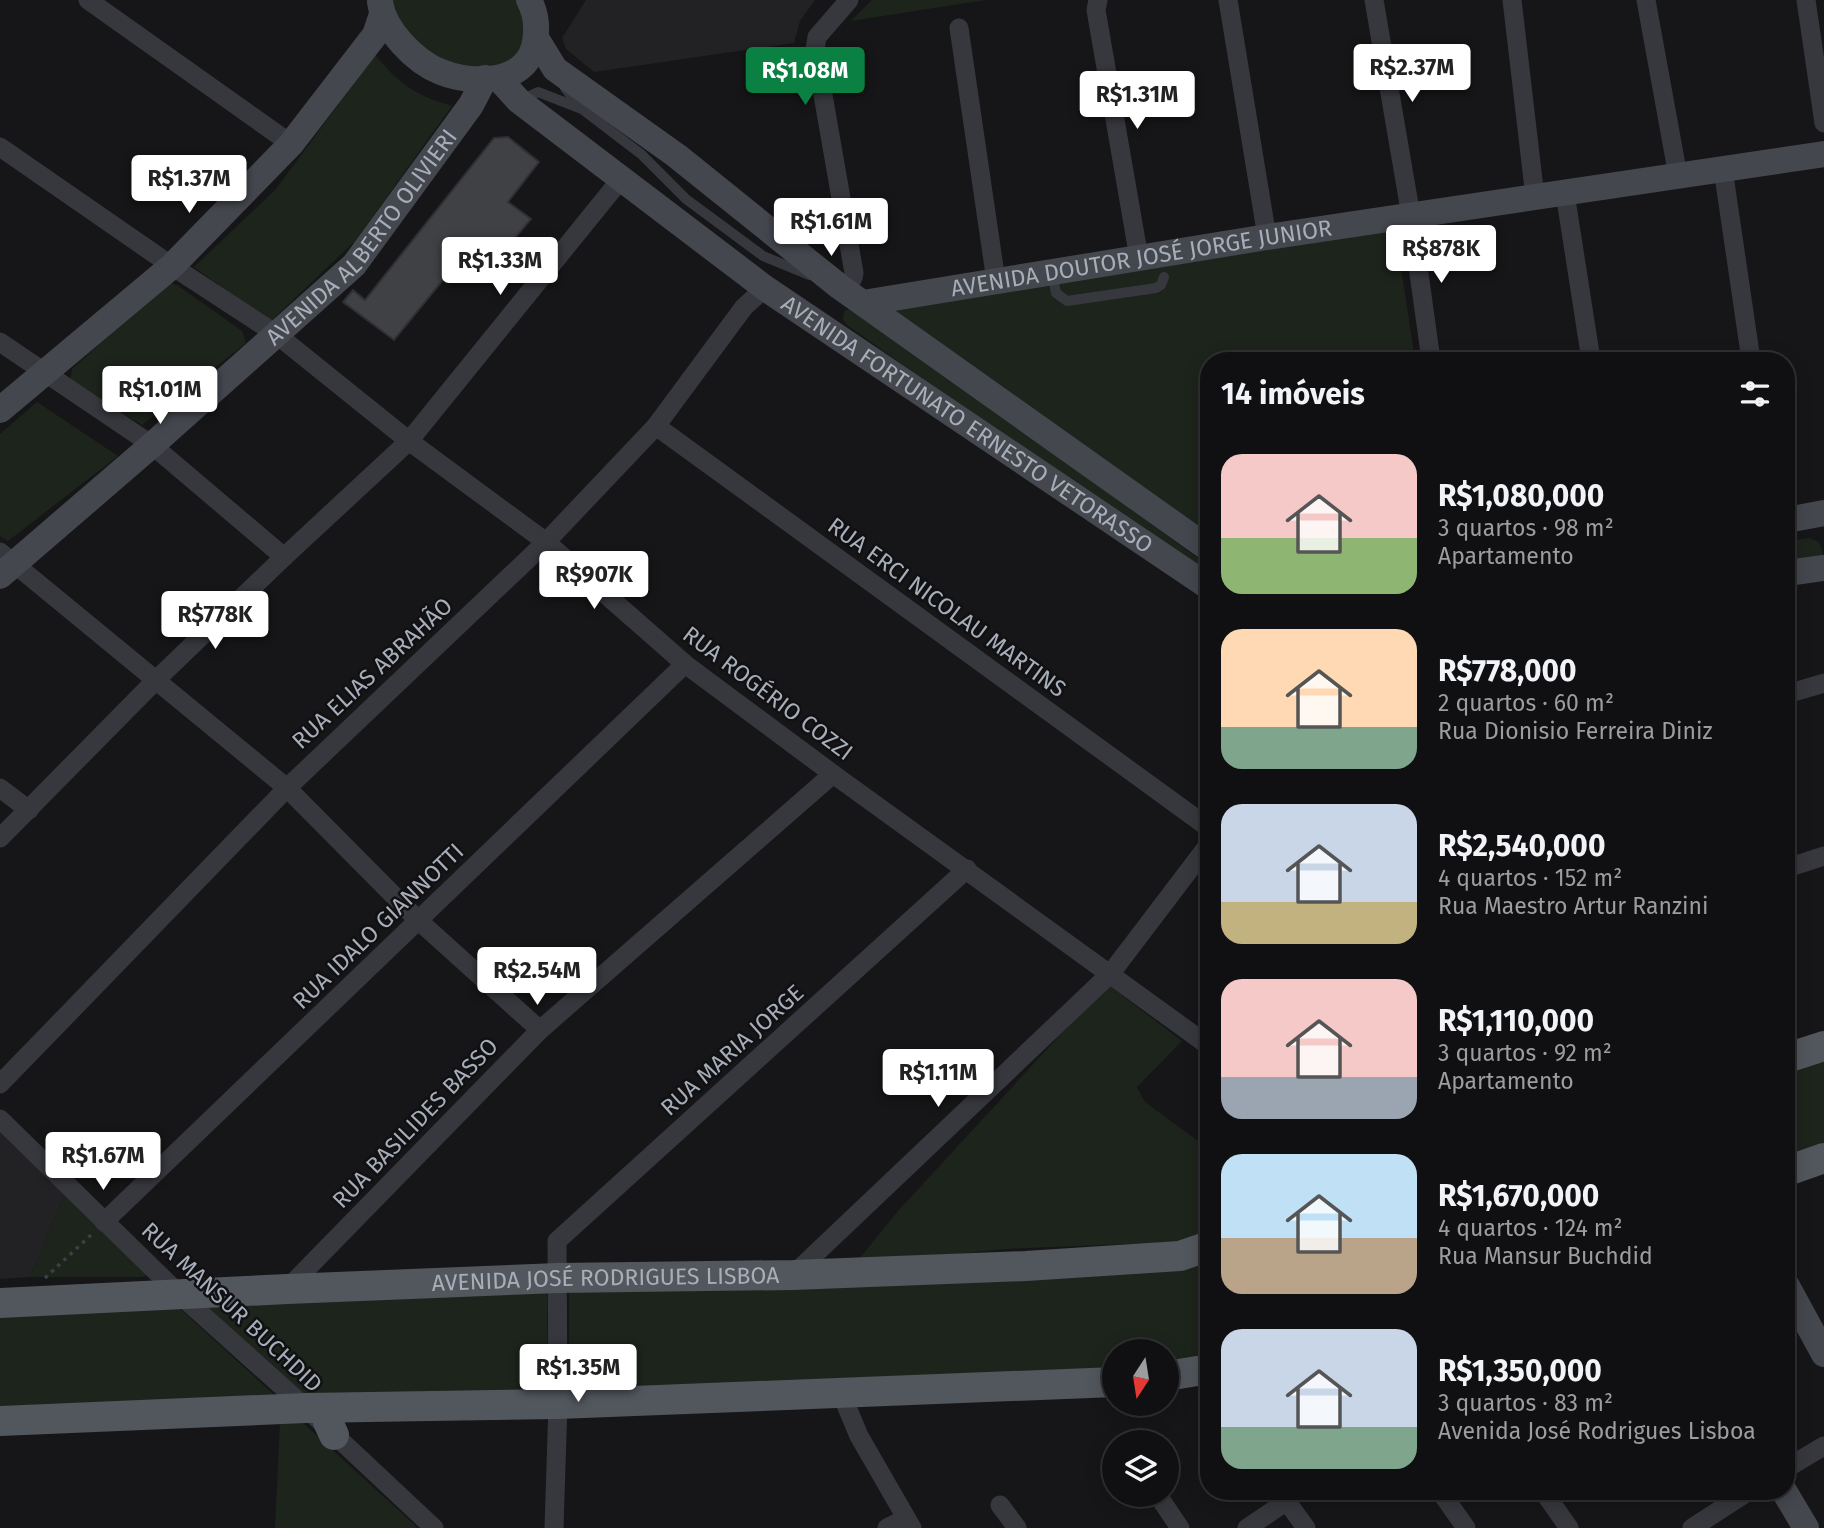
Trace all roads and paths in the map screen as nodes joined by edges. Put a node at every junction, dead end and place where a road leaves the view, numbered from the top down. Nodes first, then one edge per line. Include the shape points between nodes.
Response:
1 (88, 0) edge
2 (849, 0) edge
3 (1228, 0) edge
4 (1374, 0) edge
5 (1512, 0) edge
6 (1646, 0) edge
7 (1806, 0) edge
8 (379, 4) edge
9 (1097, 5) edge
10 (538, 13) edge
11 (959, 29) dead end
12 (491, 78) junction
13 (519, 101) junction
14 (582, 109) junction
15 (629, 122) junction
16 (1824, 123) edge
17 (291, 144) junction
18 (0, 147) edge
19 (641, 154) junction
20 (1824, 155) edge
21 (1723, 169) junction
22 (1678, 176) junction
23 (621, 179) junction
24 (1565, 193) junction
25 (1535, 197) junction
26 (1411, 216) junction
27 (1268, 237) junction
28 (1139, 258) junction
29 (172, 266) junction
30 (764, 272) junction
31 (1052, 272) junction
32 (1164, 277) dead end
33 (996, 281) junction
34 (840, 287) junction
35 (915, 295) junction
36 (863, 303) junction
37 (276, 334) junction
38 (906, 335) junction
39 (0, 342) edge
40 (1430, 352) edge
41 (1590, 352) edge
42 (1750, 352) edge
43 (46, 372) junction
44 (0, 410) edge
45 (656, 426) junction
46 (409, 441) junction
47 (152, 445) junction
48 (1824, 513) edge
49 (1795, 518) edge
50 (546, 542) junction
51 (1200, 543) edge
52 (284, 557) junction
53 (5, 563) edge
54 (1824, 568) edge
55 (1795, 572) edge
56 (1200, 581) edge
57 (685, 664) junction
58 (157, 679) junction
59 (1824, 683) edge
60 (1795, 692) edge
61 (833, 774) junction
62 (0, 788) edge
63 (287, 788) junction
64 (29, 810) junction
65 (1200, 821) edge
66 (0, 838) edge
67 (1200, 856) edge
68 (1824, 856) edge
69 (1795, 865) edge
70 (967, 870) junction
71 (419, 921) junction
72 (1111, 973) junction
73 (540, 1031) junction
74 (1200, 1039) edge
75 (1824, 1046) edge
76 (1795, 1055) edge
77 (0, 1084) edge
78 (0, 1119) edge
79 (1824, 1158) edge
80 (1795, 1168) edge
81 (104, 1222) junction
82 (1200, 1249) edge
83 (793, 1275) junction
84 (558, 1278) junction
85 (287, 1289) junction
86 (179, 1294) junction
87 (1795, 1301) edge
88 (9, 1303) edge
89 (1824, 1354) edge
90 (1200, 1370) edge
91 (1180, 1374) edge
92 (1102, 1383) edge
93 (841, 1393) junction
94 (558, 1405) junction
95 (306, 1408) junction
96 (0, 1421) edge
97 (336, 1421) junction
98 (1824, 1446) edge
99 (1795, 1463) edge
100 (1278, 1500) edge
101 (1286, 1500) edge
102 (1446, 1500) edge
103 (1549, 1500) edge
104 (1735, 1500) edge
105 (1789, 1500) edge
106 (1000, 1505) dead end
107 (1166, 1507) edge
108 (909, 1523) edge
109 (434, 1528) edge
110 (554, 1528) edge
111 (887, 1528) edge
112 (1017, 1528) edge
113 (1180, 1528) edge
114 (1247, 1528) edge
115 (1306, 1528) edge
116 (1466, 1528) edge
117 (1569, 1528) edge
118 (1692, 1528) edge
119 (1806, 1528) edge

1 - 17 street
2 - 34 street via 817,37 815,50 854,273 848,285
3 - 27 street
4 - 26 street
5 - 25 street
6 - 22 street
7 - 16 street
8 - 12 main road via 413,54 440,72 468,79
8 - 17 main road via 375,35
9 - 28 street
10 - 12 main road via 530,58 517,71
10 - 14 lane via 546,72
10 - 15 main road, AVENIDA FORTUNATO ERNESTO VETORASSO via 555,69
11 - 33 street
12 - 13 main road, AVENIDA FORTUNATO ERNESTO VETORASSO
12 - 37 main road, AVENIDA ALBERTO OLIVIERI via 354,265
13 - 14 lane via 538,92
13 - 23 main road, AVENIDA FORTUNATO ERNESTO VETORASSO
14 - 19 lane
15 - 19 lane
15 - 34 main road, AVENIDA FORTUNATO ERNESTO VETORASSO
17 - 29 main road
18 - 29 street, RUA ROGÉRIO COZZI
19 - 30 lane
20 - 21 main road, AVENIDA DOUTOR JOSÉ JORGE JUNIOR
21 - 22 main road, AVENIDA DOUTOR JOSÉ JORGE JUNIOR
21 - 42 street
22 - 24 main road, AVENIDA DOUTOR JOSÉ JORGE JUNIOR
23 - 30 main road, AVENIDA FORTUNATO ERNESTO VETORASSO
23 - 46 street
24 - 25 main road, AVENIDA DOUTOR JOSÉ JORGE JUNIOR
24 - 41 street
25 - 26 main road, AVENIDA DOUTOR JOSÉ JORGE JUNIOR
26 - 27 main road, AVENIDA DOUTOR JOSÉ JORGE JUNIOR
26 - 40 street
27 - 28 main road, AVENIDA DOUTOR JOSÉ JORGE JUNIOR
28 - 31 main road, AVENIDA DOUTOR JOSÉ JORGE JUNIOR
29 - 37 street, RUA ROGÉRIO COZZI
29 - 43 main road
30 - 34 lane
30 - 45 street, RUA ELIAS ABRAHÃO via 744,307
30 - 56 main road, AVENIDA FORTUNATO ERNESTO VETORASSO
31 - 32 lane via 1056,293 1067,301 1156,288
31 - 33 main road, AVENIDA DOUTOR JOSÉ JORGE JUNIOR
33 - 35 main road, AVENIDA DOUTOR JOSÉ JORGE JUNIOR
34 - 36 main road, AVENIDA FORTUNATO ERNESTO VETORASSO
35 - 36 main road, AVENIDA DOUTOR JOSÉ JORGE JUNIOR
35 - 38 main road via 901,314
36 - 38 main road, AVENIDA FORTUNATO ERNESTO VETORASSO
37 - 46 street, RUA ROGÉRIO COZZI
37 - 47 main road, AVENIDA ALBERTO OLIVIERI
38 - 51 main road, AVENIDA FORTUNATO ERNESTO VETORASSO
39 - 43 street
43 - 44 main road
43 - 47 street
45 - 50 street, RUA ELIAS ABRAHÃO
45 - 65 street, RUA ERCI NICOLAU MARTINS
46 - 50 street, RUA ROGÉRIO COZZI
46 - 52 street
47 - 52 street
47 - 53 main road, AVENIDA ALBERTO OLIVIERI
48 - 49 main road
50 - 57 street, RUA ROGÉRIO COZZI
50 - 63 street, RUA ELIAS ABRAHÃO
52 - 58 street
53 - 58 street
54 - 55 main road
57 - 61 street, RUA ROGÉRIO COZZI
57 - 71 street, RUA IDALO GIANNOTTI
58 - 63 street
58 - 64 street
59 - 60 street
61 - 70 street, RUA ROGÉRIO COZZI
61 - 73 street, RUA BASILIDES BASSO
62 - 64 street
63 - 71 street
63 - 77 street, RUA ELIAS ABRAHÃO
64 - 66 street
67 - 72 street
68 - 69 street
70 - 72 street, RUA ROGÉRIO COZZI
70 - 84 street, RUA MARIA JORGE via 557,1241
71 - 73 street
71 - 81 street, RUA IDALO GIANNOTTI
72 - 74 street, RUA ROGÉRIO COZZI
72 - 83 street
73 - 85 street, RUA BASILIDES BASSO
75 - 76 main road
78 - 81 street, RUA MANSUR BUCHDID
79 - 80 main road
81 - 86 street, RUA MANSUR BUCHDID
81 - 88 path
82 - 83 main road, AVENIDA JOSÉ RODRIGUES LISBOA via 1180,1256 1026,1266
83 - 84 main road, AVENIDA JOSÉ RODRIGUES LISBOA
84 - 85 main road, AVENIDA JOSÉ RODRIGUES LISBOA
84 - 94 street, RUA MARIA JORGE
85 - 86 main road, AVENIDA JOSÉ RODRIGUES LISBOA
86 - 88 main road, AVENIDA JOSÉ RODRIGUES LISBOA
86 - 95 street, RUA MANSUR BUCHDID
87 - 89 main road
90 - 91 main road
92 - 93 main road
93 - 94 main road
93 - 108 street via 859,1436
94 - 97 main road
94 - 110 street, RUA MARIA JORGE
95 - 96 main road
95 - 97 main road
97 - 109 street
98 - 99 street
100 - 114 street
101 - 115 street
102 - 116 street
103 - 117 street
104 - 118 street
105 - 119 main road
106 - 112 street
107 - 113 street
108 - 111 street

